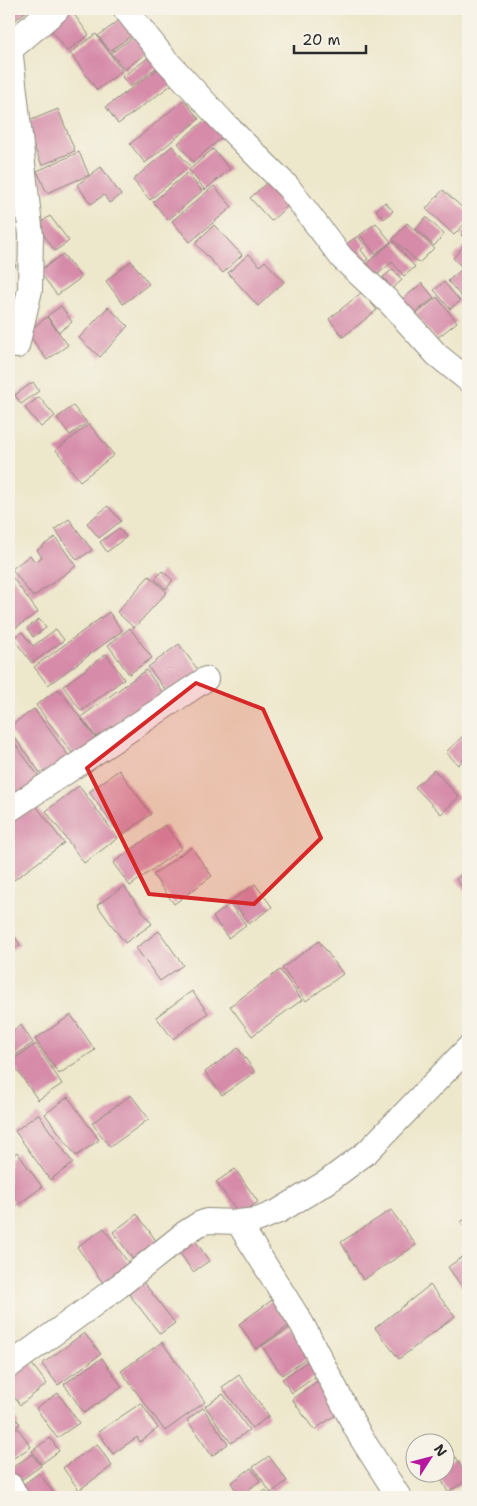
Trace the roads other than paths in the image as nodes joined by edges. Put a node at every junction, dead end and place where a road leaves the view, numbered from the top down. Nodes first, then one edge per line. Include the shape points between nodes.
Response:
1 (55, 9) edge
2 (125, 9) edge
3 (9, 47) edge
4 (17, 346) dead end
5 (468, 380) edge
6 (206, 679) dead end
7 (9, 810) edge
8 (468, 1048) edge
9 (238, 1222) junction
10 (9, 1366) edge
11 (9, 1487) edge
12 (14, 1497) edge
13 (399, 1497) edge

1 - 3 street
2 - 5 street via 224,123 288,187 342,258 437,354
3 - 4 street via 31,235 30,290
6 - 7 street
8 - 9 street via 353,1164 279,1211 257,1220
9 - 10 street via 207,1221 198,1224 112,1292
9 - 13 street via 302,1324 360,1436
11 - 12 street

